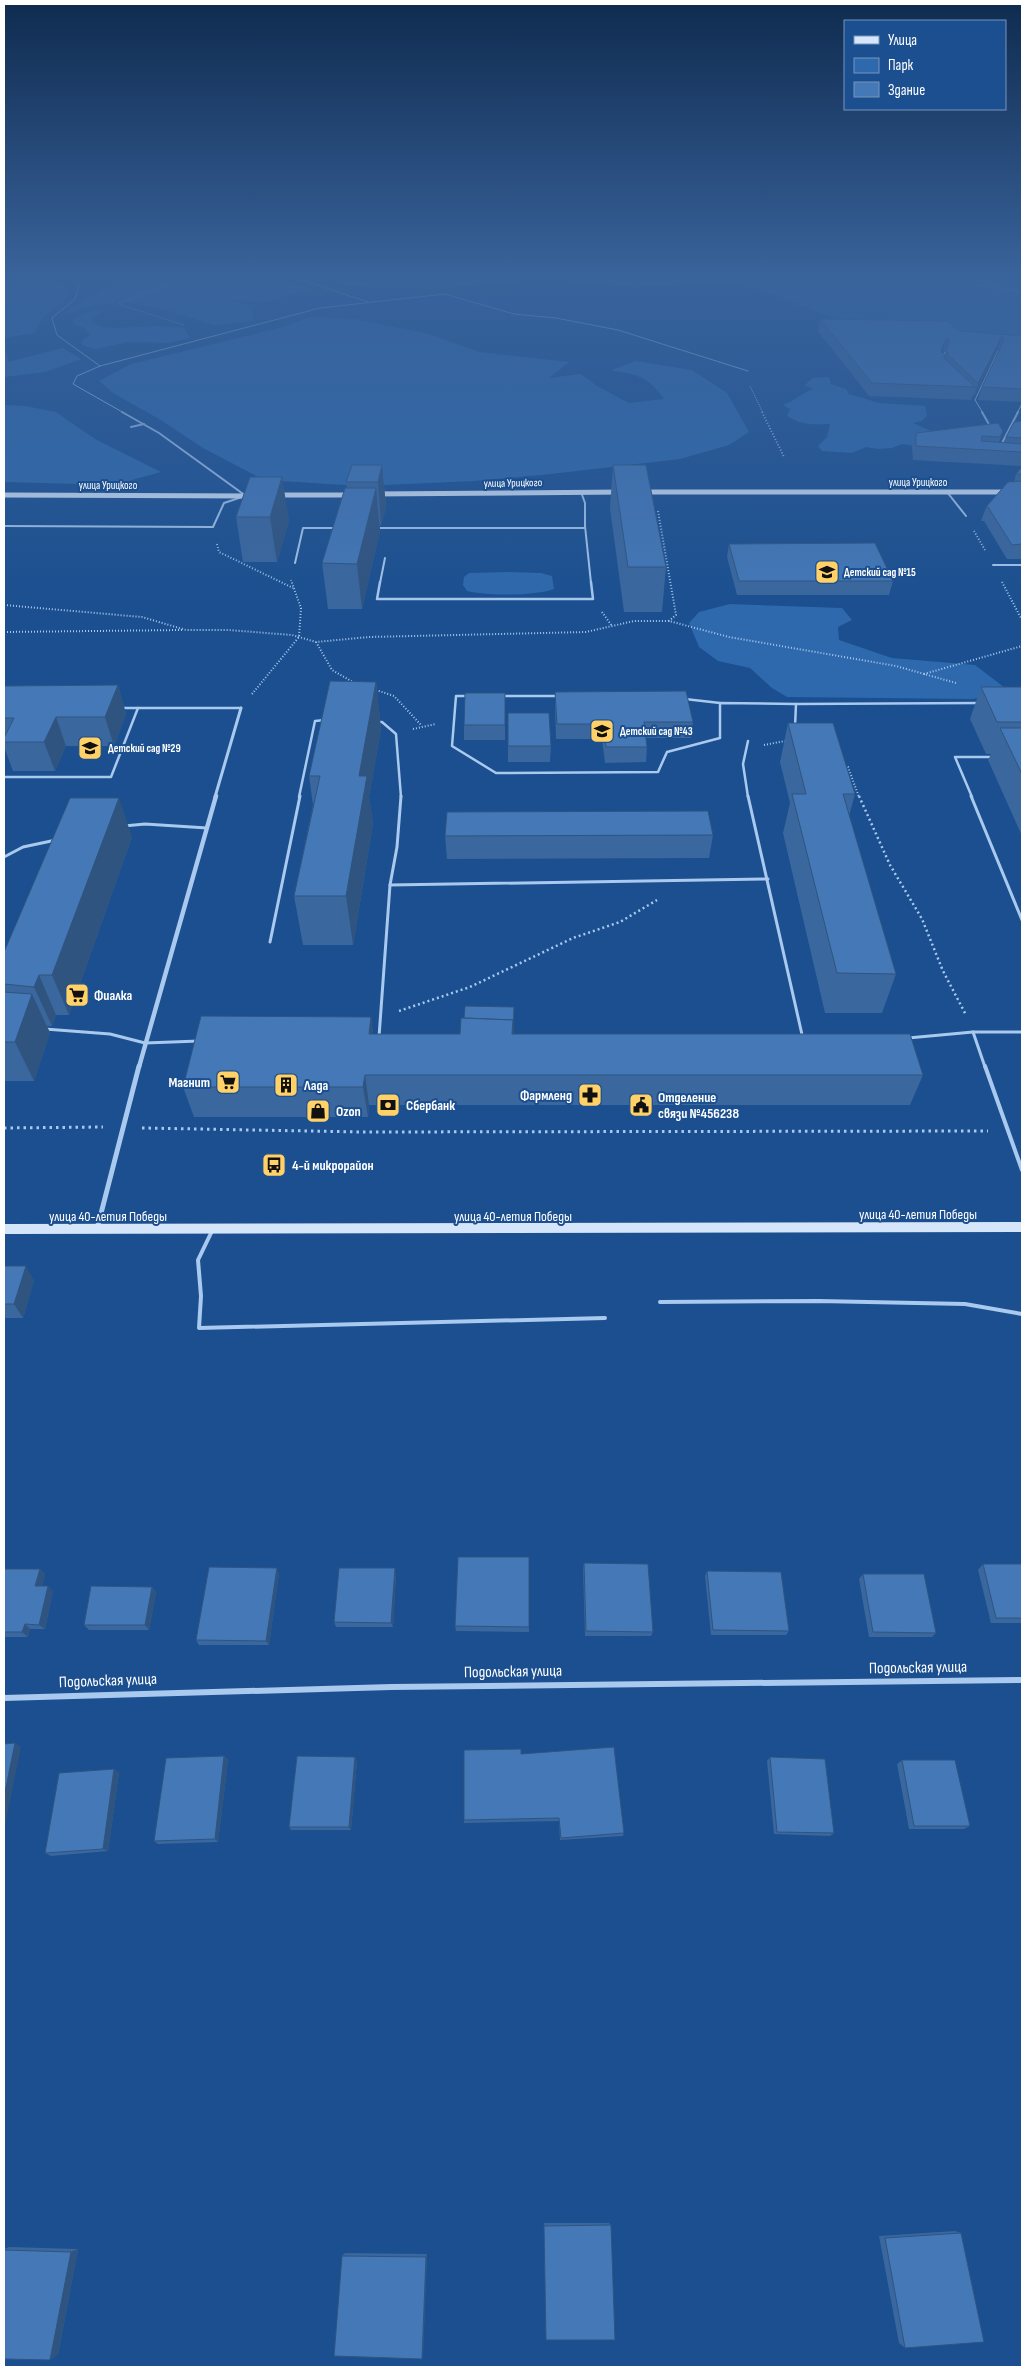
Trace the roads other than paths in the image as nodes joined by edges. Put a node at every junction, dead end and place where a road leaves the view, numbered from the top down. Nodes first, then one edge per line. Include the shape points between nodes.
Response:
1 (79, 388) edge
2 (981, 388) edge
3 (968, 394) edge
4 (975, 400) junction
5 (1022, 404) edge
6 (144, 424) junction
7 (131, 426) dead end
8 (994, 431) edge
9 (998, 438) edge
10 (1002, 445) junction
11 (999, 449) edge
12 (581, 492) junction
13 (947, 492) junction
14 (1022, 492) edge
15 (4, 495) edge
16 (246, 496) junction
17 (966, 516) dead end
18 (4, 526) edge
19 (342, 528) edge
20 (371, 528) edge
21 (585, 528) junction
22 (385, 558) dead end
23 (295, 562) road end
24 (993, 565) dead end
25 (1022, 565) edge
26 (475, 696) edge
27 (494, 696) edge
28 (561, 696) edge
29 (683, 699) edge
30 (720, 703) junction
31 (983, 703) edge
32 (796, 704) junction
33 (119, 708) dead end
34 (138, 708) junction
35 (241, 708) joint
36 (333, 720) edge
37 (374, 721) edge
38 (796, 736) edge
39 (748, 741) dead end
40 (998, 757) dead end
41 (4, 777) edge
42 (118, 827) dead end
43 (207, 828) junction
44 (57, 840) edge
45 (4, 857) edge
46 (768, 879) junction
47 (390, 885) junction
48 (1022, 920) edge
49 (270, 942) dead end
50 (42, 1029) dead end
51 (973, 1032) junction
52 (1022, 1032) edge
53 (370, 1037) edge
54 (379, 1037) junction
55 (389, 1038) edge
56 (898, 1038) edge
57 (204, 1041) edge
58 (145, 1043) junction
59 (794, 1043) edge
60 (1022, 1170) edge
61 (1022, 1227) edge
62 (96, 1229) junction
63 (4, 1230) edge
64 (212, 1230) junction
65 (660, 1302) dead end
66 (1022, 1314) edge
67 (605, 1318) dead end
68 (1022, 1680) edge
69 (4, 1698) edge

1 - 6 lane
2 - 4 lane
3 - 4 lane
4 - 8 lane
5 - 10 lane
6 - 7 lane
6 - 16 lane
9 - 10 lane
10 - 11 lane
12 - 13 street, улица Урицкого
12 - 16 street, улица Урицкого
12 - 21 lane via 585,503
13 - 14 street, улица Урицкого
13 - 17 lane
15 - 16 street, улица Урицкого
16 - 18 lane via 224,503 213,527
19 - 23 lane via 303,528
20 - 21 lane
21 - 22 lane via 593,599 377,599
24 - 25 lane
26 - 30 lane via 456,696 452,746 496,773 658,772 667,752 720,738
27 - 28 lane
29 - 30 lane
30 - 32 lane
31 - 32 lane
32 - 38 lane
33 - 34 lane
34 - 35 lane
34 - 41 lane via 111,777
35 - 43 street
36 - 49 lane via 315,721
37 - 47 lane via 382,722 396,734 401,792
39 - 46 lane via 743,764 750,813
40 - 48 lane via 955,757
42 - 43 lane via 145,824
43 - 58 street
44 - 45 lane via 23,847
46 - 47 lane
46 - 59 lane via 804,1042
47 - 54 lane
50 - 58 lane via 110,1034
51 - 52 lane
51 - 56 lane
51 - 60 lane
53 - 54 lane
54 - 55 lane
57 - 58 lane
58 - 62 street
61 - 64 street, улица 40-летия Победы
62 - 63 street, улица 40-летия Победы
62 - 64 street, улица 40-летия Победы
64 - 67 lane via 198,1260 199,1328
65 - 66 lane via 965,1304
68 - 69 street, Подольская улица via 391,1687

